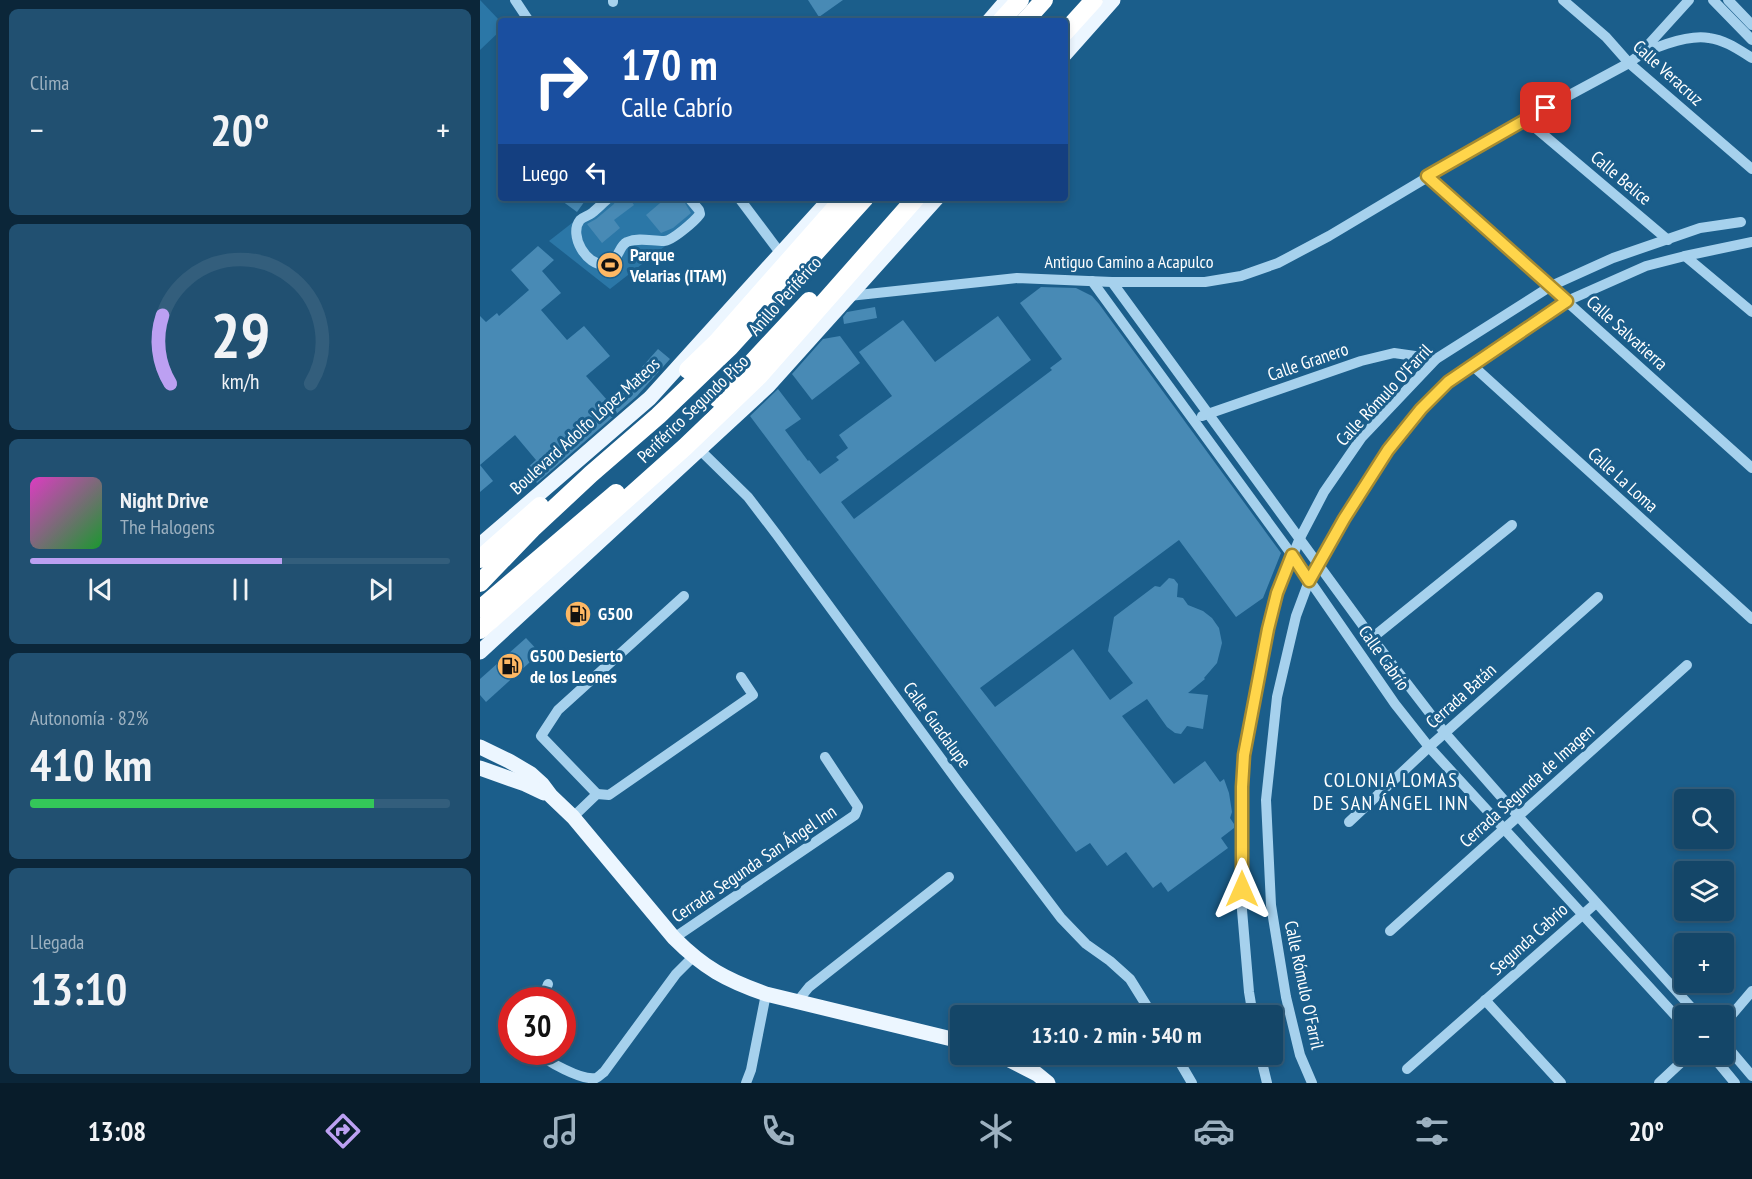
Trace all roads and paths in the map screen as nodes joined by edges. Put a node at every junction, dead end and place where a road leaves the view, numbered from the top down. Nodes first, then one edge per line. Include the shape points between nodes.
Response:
1 (515, 0) edge
2 (1007, 0) edge
3 (1020, 0) edge
4 (1044, 0) edge
5 (1080, 0) edge
6 (1094, 0) edge
7 (1113, 0) edge
8 (1563, 0) edge
9 (1689, 0) edge
10 (1713, 0) edge
11 (1728, 0) edge
12 (527, 18) edge
13 (992, 18) edge
14 (1004, 18) edge
15 (1028, 18) edge
16 (1064, 18) edge
17 (1752, 25) edge
18 (1068, 29) edge
19 (1752, 40) edge
20 (1068, 51) edge
21 (1639, 54) junction
22 (1752, 58) edge
23 (1629, 63) junction
24 (1526, 119) junction
25 (1752, 169) edge
26 (1427, 176) junction
27 (605, 201) edge
28 (692, 201) edge
29 (741, 201) edge
30 (828, 201) edge
31 (856, 201) edge
32 (856, 201) edge
33 (899, 201) edge
34 (913, 201) edge
35 (933, 201) edge
36 (1741, 222) dead end
37 (1668, 240) junction
38 (1752, 242) edge
39 (781, 254) junction
40 (1685, 255) junction
41 (1092, 281) junction
42 (1112, 282) junction
43 (1551, 286) junction
44 (849, 296) junction
45 (1567, 301) junction
46 (1752, 312) edge
47 (1436, 358) junction
48 (1472, 365) junction
49 (1209, 414) junction
50 (1194, 419) junction
51 (675, 442) junction
52 (699, 449) junction
53 (1752, 468) edge
54 (652, 470) dead end
55 (1512, 525) dead end
56 (532, 530) junction
57 (1300, 538) junction
58 (480, 544) edge
59 (506, 551) dead end
60 (1292, 555) junction
61 (480, 560) edge
62 (1318, 564) junction
63 (1309, 581) junction
64 (480, 583) edge
65 (684, 596) dead end
66 (1598, 597) dead end
67 (480, 609) edge
68 (1752, 619) edge
69 (480, 630) edge
70 (1372, 638) junction
71 (480, 652) edge
72 (1687, 665) dead end
73 (741, 677) dead end
74 (1445, 733) junction
75 (480, 747) edge
76 (1429, 747) junction
77 (825, 757) dead end
78 (480, 768) edge
79 (597, 794) junction
80 (551, 796) junction
81 (1518, 816) junction
82 (573, 817) junction
83 (1349, 822) dead end
84 (1503, 829) junction
85 (949, 877) dead end
86 (1596, 903) junction
87 (1581, 914) junction
88 (1390, 931) dead end
89 (674, 938) junction
90 (693, 957) junction
91 (548, 984) dead end
92 (547, 987) edge
93 (1752, 991) edge
94 (766, 994) junction
95 (1485, 1000) junction
96 (796, 1002) junction
97 (1146, 1005) edge
98 (1251, 1005) edge
99 (1689, 1005) edge
100 (1734, 1012) edge
101 (1674, 1014) edge
102 (950, 1039) edge
103 (1734, 1055) edge
104 (556, 1065) edge
105 (1019, 1065) edge
106 (1182, 1065) edge
107 (1263, 1065) edge
108 (1678, 1065) edge
109 (1720, 1065) edge
110 (1407, 1069) dead end
111 (1752, 1076) edge
112 (746, 1083) edge
113 (1048, 1083) edge
114 (1192, 1083) edge
115 (1267, 1083) edge
116 (1312, 1083) edge
117 (1561, 1083) edge
118 (1659, 1083) edge
119 (1735, 1083) edge

1 - 12 street
2 - 13 main road
3 - 14 highway
4 - 15 highway
5 - 16 highway
6 - 18 highway
7 - 20 main road
8 - 23 street, Calle Veracruz
9 - 21 street, Antiguo Camino a Acapulco
10 - 19 street
11 - 17 street
21 - 22 street, Antiguo Camino a Acapulco via 1686,39 1709,37
21 - 23 street, Antiguo Camino a Acapulco
23 - 24 street, Antiguo Camino a Acapulco
23 - 25 street, Calle Veracruz
24 - 26 street, Antiguo Camino a Acapulco
24 - 37 street, Calle Belice
26 - 42 street, Antiguo Camino a Acapulco via 1329,236 1278,263 1241,276 1205,282
26 - 43 street, Calle Salvatierra
27 - 28 street via 582,218 576,232 584,254 602,264 613,262 628,242 672,239 700,214
29 - 39 street
30 - 39 main road, Boulevard Adolfo López Mateos
31 - 56 highway, Anillo Periférico via 730,346
32 - 61 highway, Periférico Segundo Piso via 687,372
33 - 51 highway, Anillo Periférico
34 - 69 highway, Periférico Segundo Piso via 759,376
35 - 44 main road
36 - 37 street, Calle Rómulo O'Farril via 1700,228
37 - 43 street, Calle Rómulo O'Farril via 1613,258
38 - 40 street, Calle Rómulo O'Farril
39 - 58 main road, Boulevard Adolfo López Mateos via 650,398
40 - 45 street, Calle Rómulo O'Farril via 1646,266
40 - 46 street
41 - 42 street, Antiguo Camino a Acapulco
41 - 44 street, Antiguo Camino a Acapulco via 1017,278
41 - 50 street, Calle Cabrío
42 - 49 street, Calle Cabrío
43 - 45 street, Calle Salvatierra
43 - 47 street, Calle Rómulo O'Farril
44 - 52 main road via 768,386
45 - 48 street, Calle Rómulo O'Farril
45 - 53 street, Calle Salvatierra
47 - 49 street, Calle Granero via 1394,353 1361,361
47 - 57 street, Calle Rómulo O'Farril via 1362,437 1324,492
48 - 62 street, Calle Rómulo O'Farril via 1421,409 1388,450
48 - 68 street, Calle La Loma
49 - 50 street, Calle Granero
49 - 57 street, Calle Cabrío
50 - 60 street, Calle Cabrío
51 - 54 highway
51 - 67 highway, Anillo Periférico
52 - 71 main road
52 - 97 street, Calle Guadalupe via 747,496 1061,918 1130,979
55 - 70 street
56 - 59 highway
56 - 64 highway, Anillo Periférico
57 - 60 street, Calle Rómulo O'Farril
57 - 62 street, Calle Cabrío
60 - 63 street, Calle Cabrío
60 - 98 street via 1268,629 1244,755 1242,910
62 - 63 street, Calle Rómulo O'Farril
62 - 70 street, Calle Cabrío
63 - 76 street, Calle Cabrío
63 - 116 street, Calle Rómulo O'Farril via 1276,697 1266,800 1271,905 1286,997 1300,1056
65 - 79 street via 558,710 541,736
66 - 74 street, Cerrada Batán
70 - 74 street, Calle Cabrío
72 - 81 street, Cerrada Segunda de Imagen
73 - 79 street via 753,694 609,795
74 - 76 street, Cerrada Batán
74 - 81 street, Calle Cabrío
75 - 80 main road via 531,774
76 - 83 street, Cerrada Batán
76 - 84 street, Calle Cabrío
77 - 89 street, Cerrada Segunda San Ángel Inn via 858,807 855,815
78 - 80 main road
79 - 82 street
80 - 82 main road
81 - 84 street, Cerrada Segunda de Imagen
81 - 86 street, Calle Cabrío
82 - 89 main road
84 - 87 street, Calle Cabrío
84 - 88 street, Cerrada Segunda de Imagen
85 - 96 street via 809,987
86 - 87 street, Segunda Cabrio
86 - 99 street, Calle Cabrío
87 - 95 street, Segunda Cabrio
87 - 101 street, Calle Cabrío
89 - 90 main road
90 - 94 main road via 722,976
90 - 104 street via 676,974 604,1072 596,1078 584,1077
91 - 92 street
93 - 100 street
94 - 96 main road
94 - 112 street
95 - 110 street, Segunda Cabrio
95 - 117 street
96 - 102 main road
103 - 111 street
105 - 113 main road
106 - 114 street
107 - 115 street
108 - 118 street
109 - 119 street

